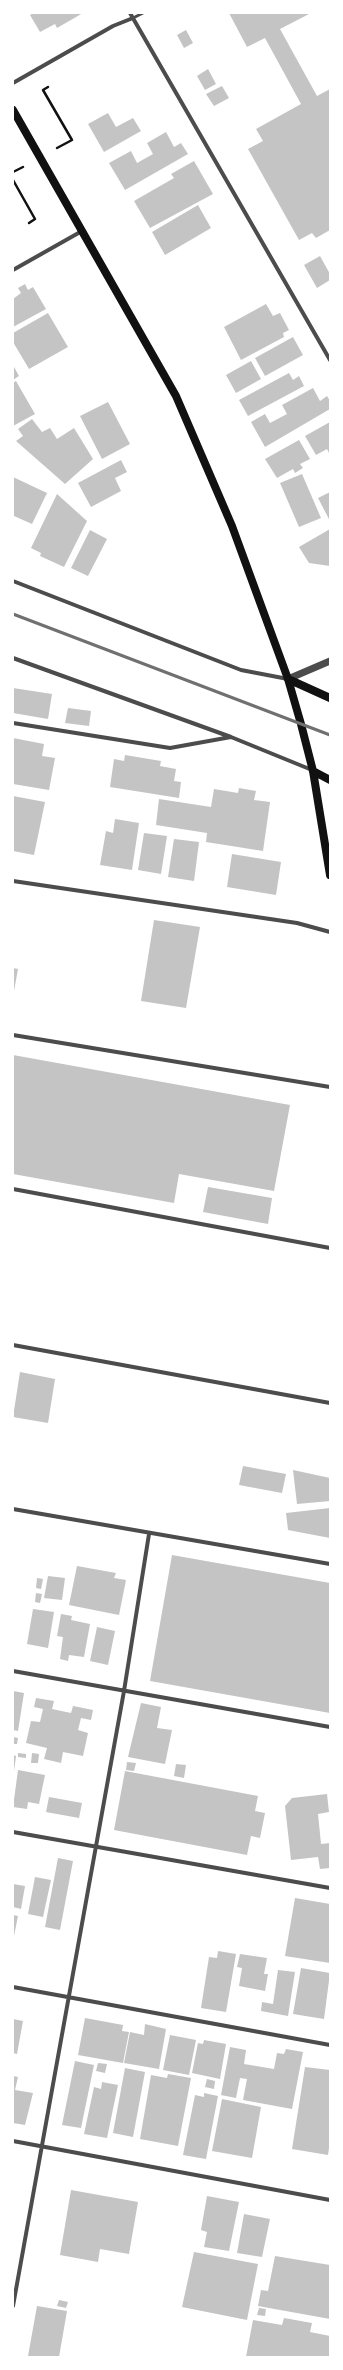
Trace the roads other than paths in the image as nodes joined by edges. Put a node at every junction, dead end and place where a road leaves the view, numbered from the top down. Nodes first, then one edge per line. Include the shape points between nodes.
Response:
1 (130, 13) edge
2 (142, 13) edge
3 (133, 18) junction
4 (13, 83) edge
5 (13, 110) edge
6 (82, 230) junction
7 (13, 270) edge
8 (330, 360) edge
9 (13, 581) edge
10 (13, 658) edge
11 (330, 660) edge
12 (288, 679) junction
13 (330, 698) edge
14 (13, 723) edge
15 (231, 737) junction
16 (313, 771) junction
17 (330, 780) edge
18 (330, 875) edge
19 (13, 880) edge
20 (330, 932) edge
21 (13, 1035) edge
22 (330, 1087) edge
23 (13, 1189) edge
24 (330, 1248) edge
25 (13, 1345) edge
26 (330, 1403) edge
27 (13, 1509) edge
28 (148, 1534) junction
29 (330, 1564) edge
30 (13, 1671) edge
31 (124, 1691) junction
32 (330, 1727) edge
33 (13, 1832) edge
34 (95, 1847) junction
35 (330, 1888) edge
36 (13, 1987) edge
37 (69, 1999) junction
38 (330, 2045) edge
39 (13, 2141) edge
40 (43, 2146) junction
41 (330, 2200) edge
42 (13, 2306) edge

1 - 3 street
2 - 3 lane
3 - 4 street via 113,26
3 - 8 street
5 - 6 main road
6 - 7 street
6 - 12 main road via 176,396 232,526
9 - 12 street via 241,670
10 - 15 street
11 - 12 street
12 - 13 main road
12 - 16 main road
14 - 15 street via 170,748
15 - 16 street
16 - 17 main road
16 - 18 main road
19 - 20 street via 297,923
21 - 22 street
23 - 24 street
25 - 26 street
27 - 28 street
28 - 29 street
28 - 31 street
30 - 31 street
31 - 32 street
31 - 34 street
33 - 34 street
34 - 35 street
34 - 37 street
36 - 37 street
37 - 38 street
37 - 40 street
39 - 40 street
40 - 41 street
40 - 42 street

